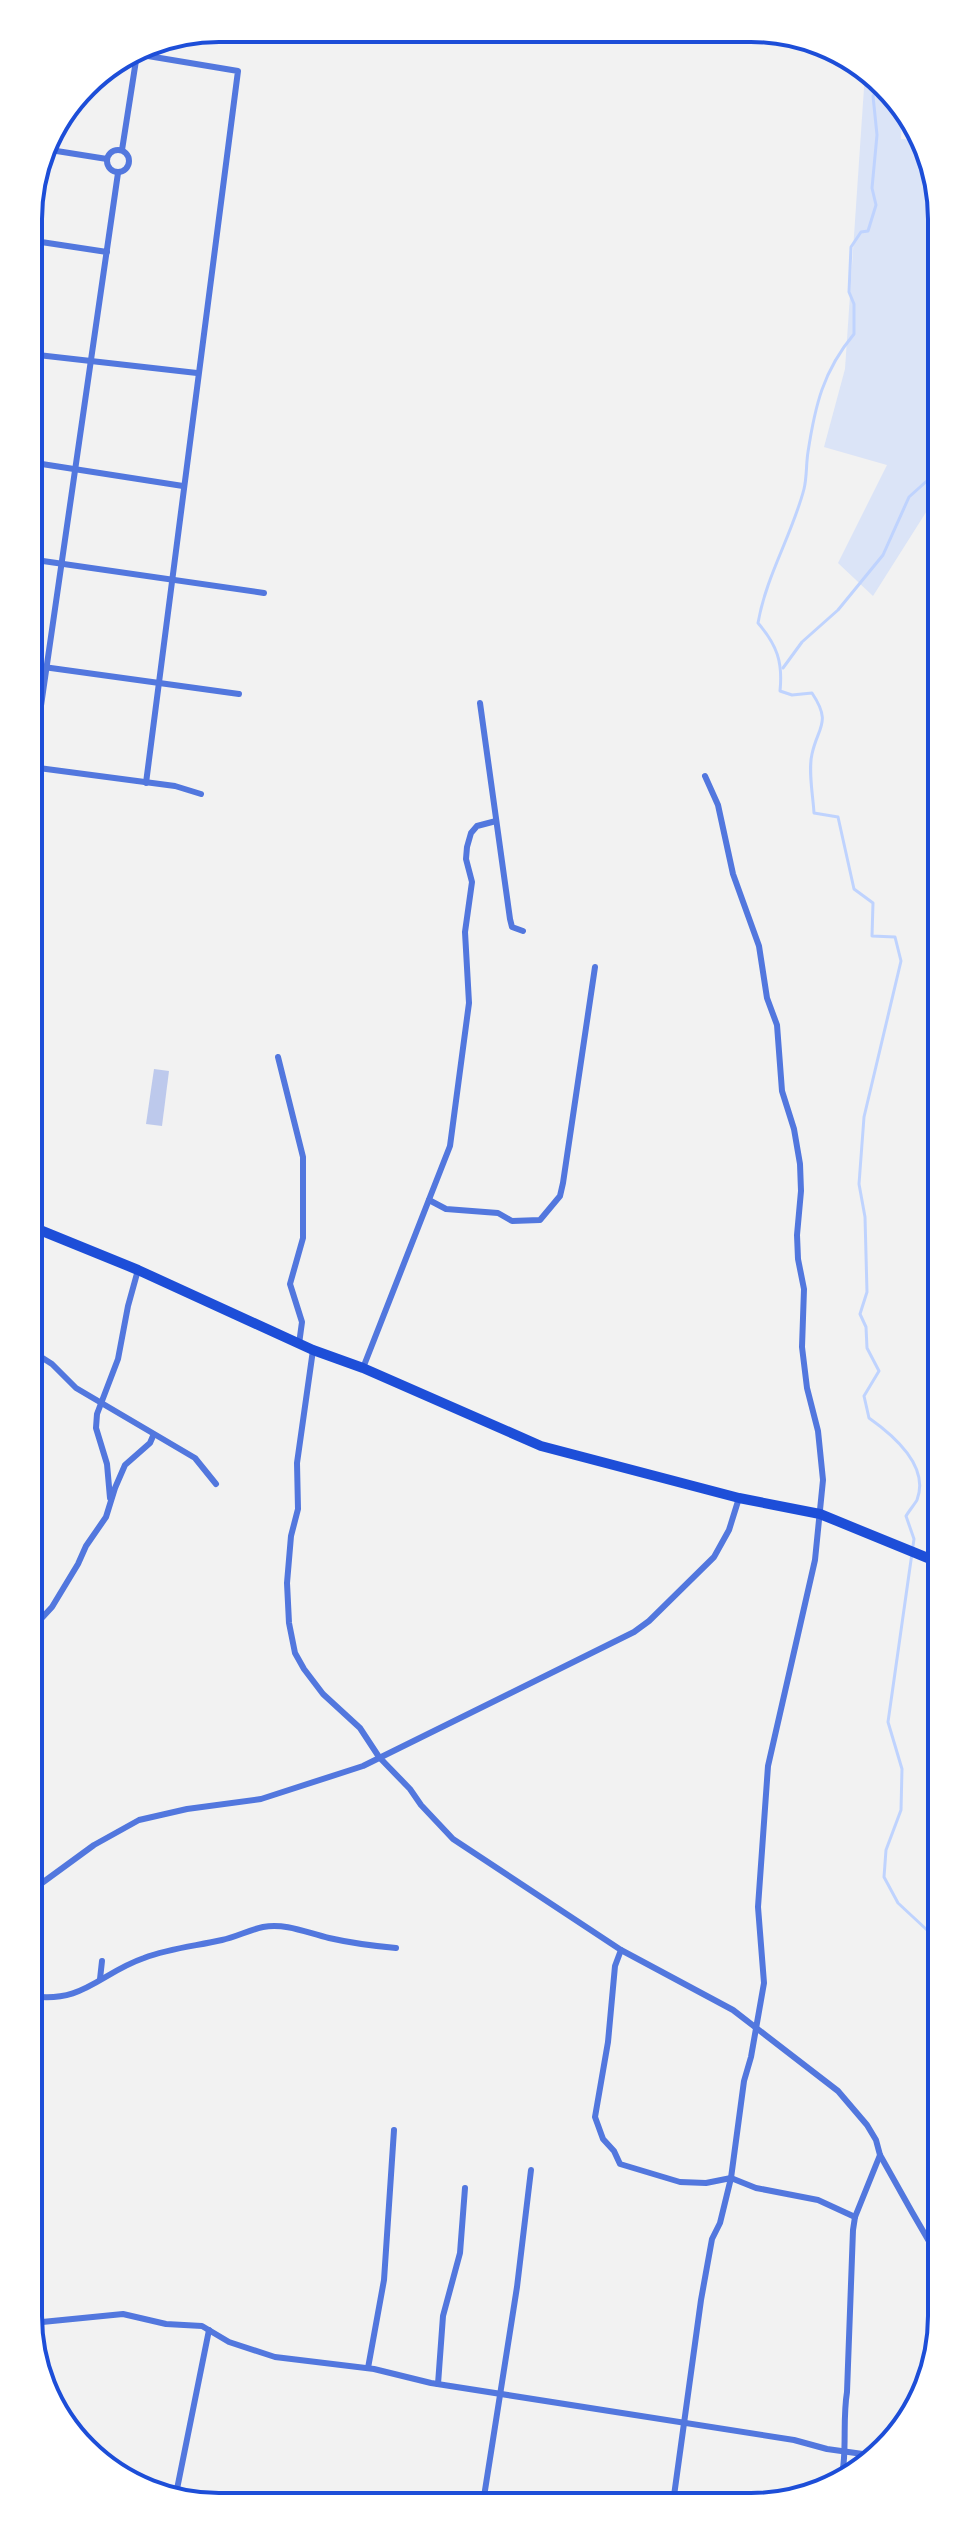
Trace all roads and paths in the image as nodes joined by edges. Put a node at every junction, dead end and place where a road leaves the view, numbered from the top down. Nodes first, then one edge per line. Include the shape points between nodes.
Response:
1 (149, 56) edge
2 (132, 66) edge
3 (122, 150) junction
4 (55, 151) edge
5 (107, 159) junction
6 (118, 173) junction
7 (42, 242) edge
8 (107, 252) junction
9 (42, 355) edge
10 (92, 361) junction
11 (197, 373) junction
12 (42, 464) edge
13 (76, 469) junction
14 (183, 486) junction
15 (42, 561) edge
16 (62, 564) junction
17 (172, 580) junction
18 (264, 593) dead end
19 (42, 666) edge
20 (47, 667) junction
21 (159, 683) junction
22 (239, 694) dead end
23 (42, 697) edge
24 (480, 703) dead end
25 (42, 770) edge
26 (705, 776) dead end
27 (146, 783) junction
28 (201, 794) dead end
29 (496, 821) junction
30 (523, 931) dead end
31 (595, 967) dead end
32 (278, 1057) dead end
33 (429, 1200) junction
34 (42, 1231) edge
35 (138, 1270) junction
36 (299, 1344) junction
37 (313, 1350) junction
38 (42, 1358) edge
39 (363, 1368) junction
40 (103, 1403) junction
41 (153, 1436) junction
42 (216, 1484) dead end
43 (739, 1498) junction
44 (111, 1500) junction
45 (820, 1514) junction
46 (928, 1558) edge
47 (42, 1618) edge
48 (379, 1757) junction
49 (42, 1883) edge
50 (396, 1948) dead end
51 (621, 1950) junction
52 (102, 1961) dead end
53 (100, 1979) junction
54 (42, 1998) edge
55 (756, 2025) junction
56 (394, 2130) dead end
57 (880, 2155) junction
58 (531, 2170) dead end
59 (731, 2178) junction
60 (465, 2188) dead end
61 (855, 2217) junction
62 (928, 2239) edge
63 (43, 2322) edge
64 (209, 2330) junction
65 (368, 2368) junction
66 (438, 2384) junction
67 (501, 2393) junction
68 (683, 2422) junction
69 (843, 2451) junction
70 (862, 2454) edge
71 (842, 2468) edge
72 (177, 2488) edge
73 (485, 2493) edge
74 (674, 2493) edge

1 - 11 street via 238,71
2 - 3 street
3 - 5 street via 114,150
3 - 6 street via 129,163
4 - 5 street
5 - 6 street via 108,167
6 - 8 street
7 - 8 street
8 - 10 street
9 - 10 street
10 - 11 street
10 - 13 street
11 - 14 street
12 - 13 street
13 - 14 street
13 - 16 street
14 - 17 street
15 - 16 street
16 - 17 street
16 - 20 street
17 - 18 street
17 - 21 street
19 - 20 street
20 - 21 street
20 - 23 street
21 - 22 street
21 - 27 street
24 - 29 street
25 - 27 street
26 - 45 street via 759,946 777,1025 782,1091 796,1141 802,1347 823,1467
27 - 28 street
29 - 30 street via 510,919 512,927
29 - 33 street via 477,826 467,847 472,882 465,932 468,1011 450,1146
31 - 33 street via 560,1196 545,1217 524,1222 498,1213 446,1209
32 - 36 street via 303,1157 303,1238 290,1284 302,1322
33 - 39 street
34 - 35 highway
35 - 36 highway
35 - 40 street
36 - 37 highway
37 - 39 highway
37 - 48 street via 297,1463 289,1623 304,1669 360,1728
38 - 40 street via 76,1388
39 - 43 highway via 541,1446
40 - 41 street
40 - 44 street via 96,1428
41 - 42 street via 195,1458
41 - 44 street via 125,1465
43 - 45 highway
43 - 48 street via 714,1557 649,1621
44 - 47 street via 106,1517
45 - 46 highway
45 - 55 street via 815,1560 769,1756 758,1907 764,1983
48 - 49 street via 269,1797 139,1820
48 - 51 street via 453,1839
50 - 53 street via 299,1928 261,1928 162,1952
51 - 55 street
51 - 59 street via 611,1991 595,2117 598,2129 620,2164 680,2182
52 - 53 street
53 - 54 street via 73,1994
55 - 57 street via 838,2091 867,2125
55 - 59 street
56 - 65 street via 384,2280
57 - 61 street
57 - 62 street
58 - 67 street
59 - 61 street via 818,2200
59 - 68 street via 712,2239
60 - 66 street via 460,2253 443,2316
61 - 69 street
63 - 64 street via 123,2314
64 - 65 street via 275,2357
64 - 72 street
65 - 66 street
66 - 67 street
67 - 68 street
67 - 73 street
68 - 69 street
68 - 74 street
69 - 70 street
69 - 71 street

